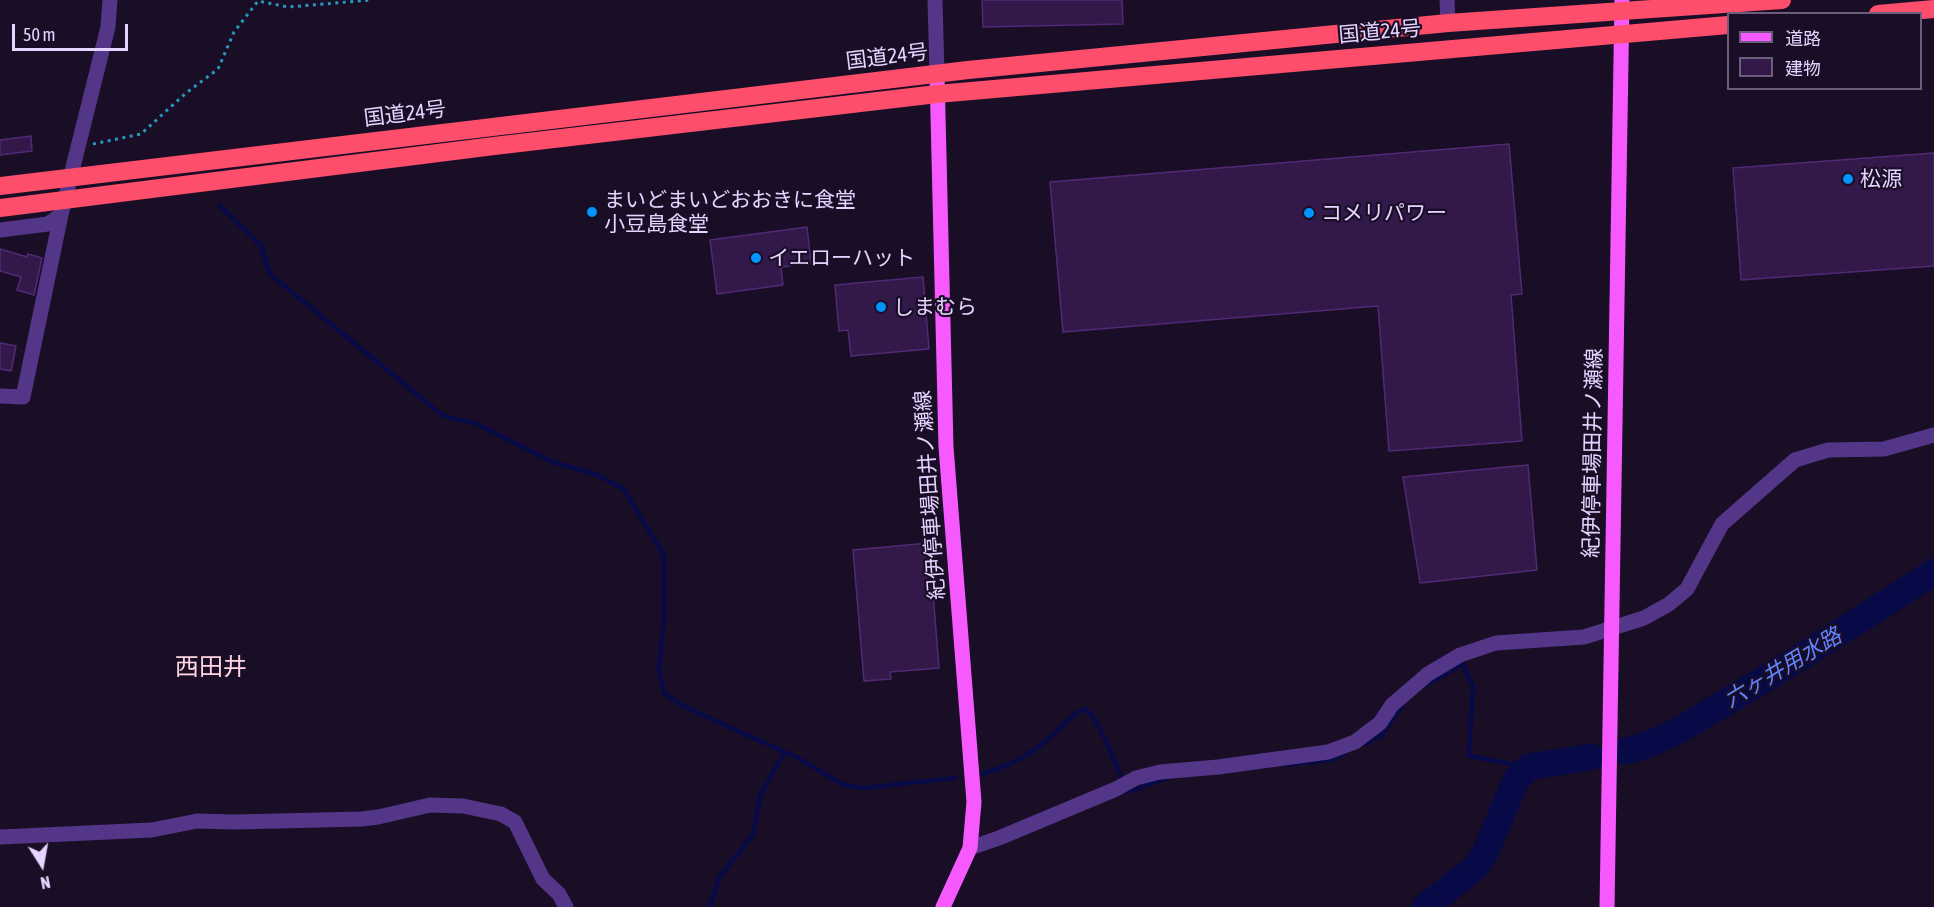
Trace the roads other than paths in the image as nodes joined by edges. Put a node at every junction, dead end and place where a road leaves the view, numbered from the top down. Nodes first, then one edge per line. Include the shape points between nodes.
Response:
1 (110, 0) edge
2 (936, 0) edge
3 (1447, 0) edge
4 (1782, 0) edge
5 (1622, 6) edge
6 (1934, 9) edge
7 (1900, 12) edge
8 (1448, 23) junction
9 (1727, 25) edge
10 (1622, 33) junction
11 (937, 74) junction
12 (937, 94) junction
13 (70, 177) junction
14 (0, 186) edge
15 (0, 208) edge
16 (63, 208) junction
17 (0, 230) edge
18 (0, 396) edge
19 (1934, 435) edge
20 (1612, 628) junction
21 (0, 837) edge
22 (970, 848) junction
23 (566, 907) edge
24 (943, 907) edge
25 (1607, 907) edge

1 - 13 street via 108,27
2 - 11 street
3 - 8 street
4 - 5 highway, 国道24号
5 - 8 highway, 国道24号
5 - 10 main road, 紀伊停車場田井ノ瀬線
6 - 7 highway
8 - 11 highway, 国道24号
9 - 10 highway, 国道24号
10 - 12 highway, 国道24号
10 - 20 main road, 紀伊停車場田井ノ瀬線
11 - 12 main road, 紀伊停車場田井ノ瀬線
11 - 13 highway, 国道24号
12 - 16 highway, 国道24号 via 494,146
12 - 22 main road, 紀伊停車場田井ノ瀬線 via 946,447 974,802
13 - 14 highway, 国道24号
13 - 16 street
15 - 16 highway, 国道24号
16 - 17 street via 48,224
16 - 18 street via 24,397
19 - 20 street via 1884,449 1828,450 1795,460 1722,524 1687,589 1644,618
20 - 22 street via 1584,637 1497,643 1460,655 1428,674 1392,705 1380,723 1355,742 1328,752 1160,771
20 - 25 main road, 紀伊停車場田井ノ瀬線
21 - 23 street via 152,830 197,821 362,819 430,805 463,806 501,814 514,822 543,879
22 - 24 main road, 紀伊停車場田井ノ瀬線

